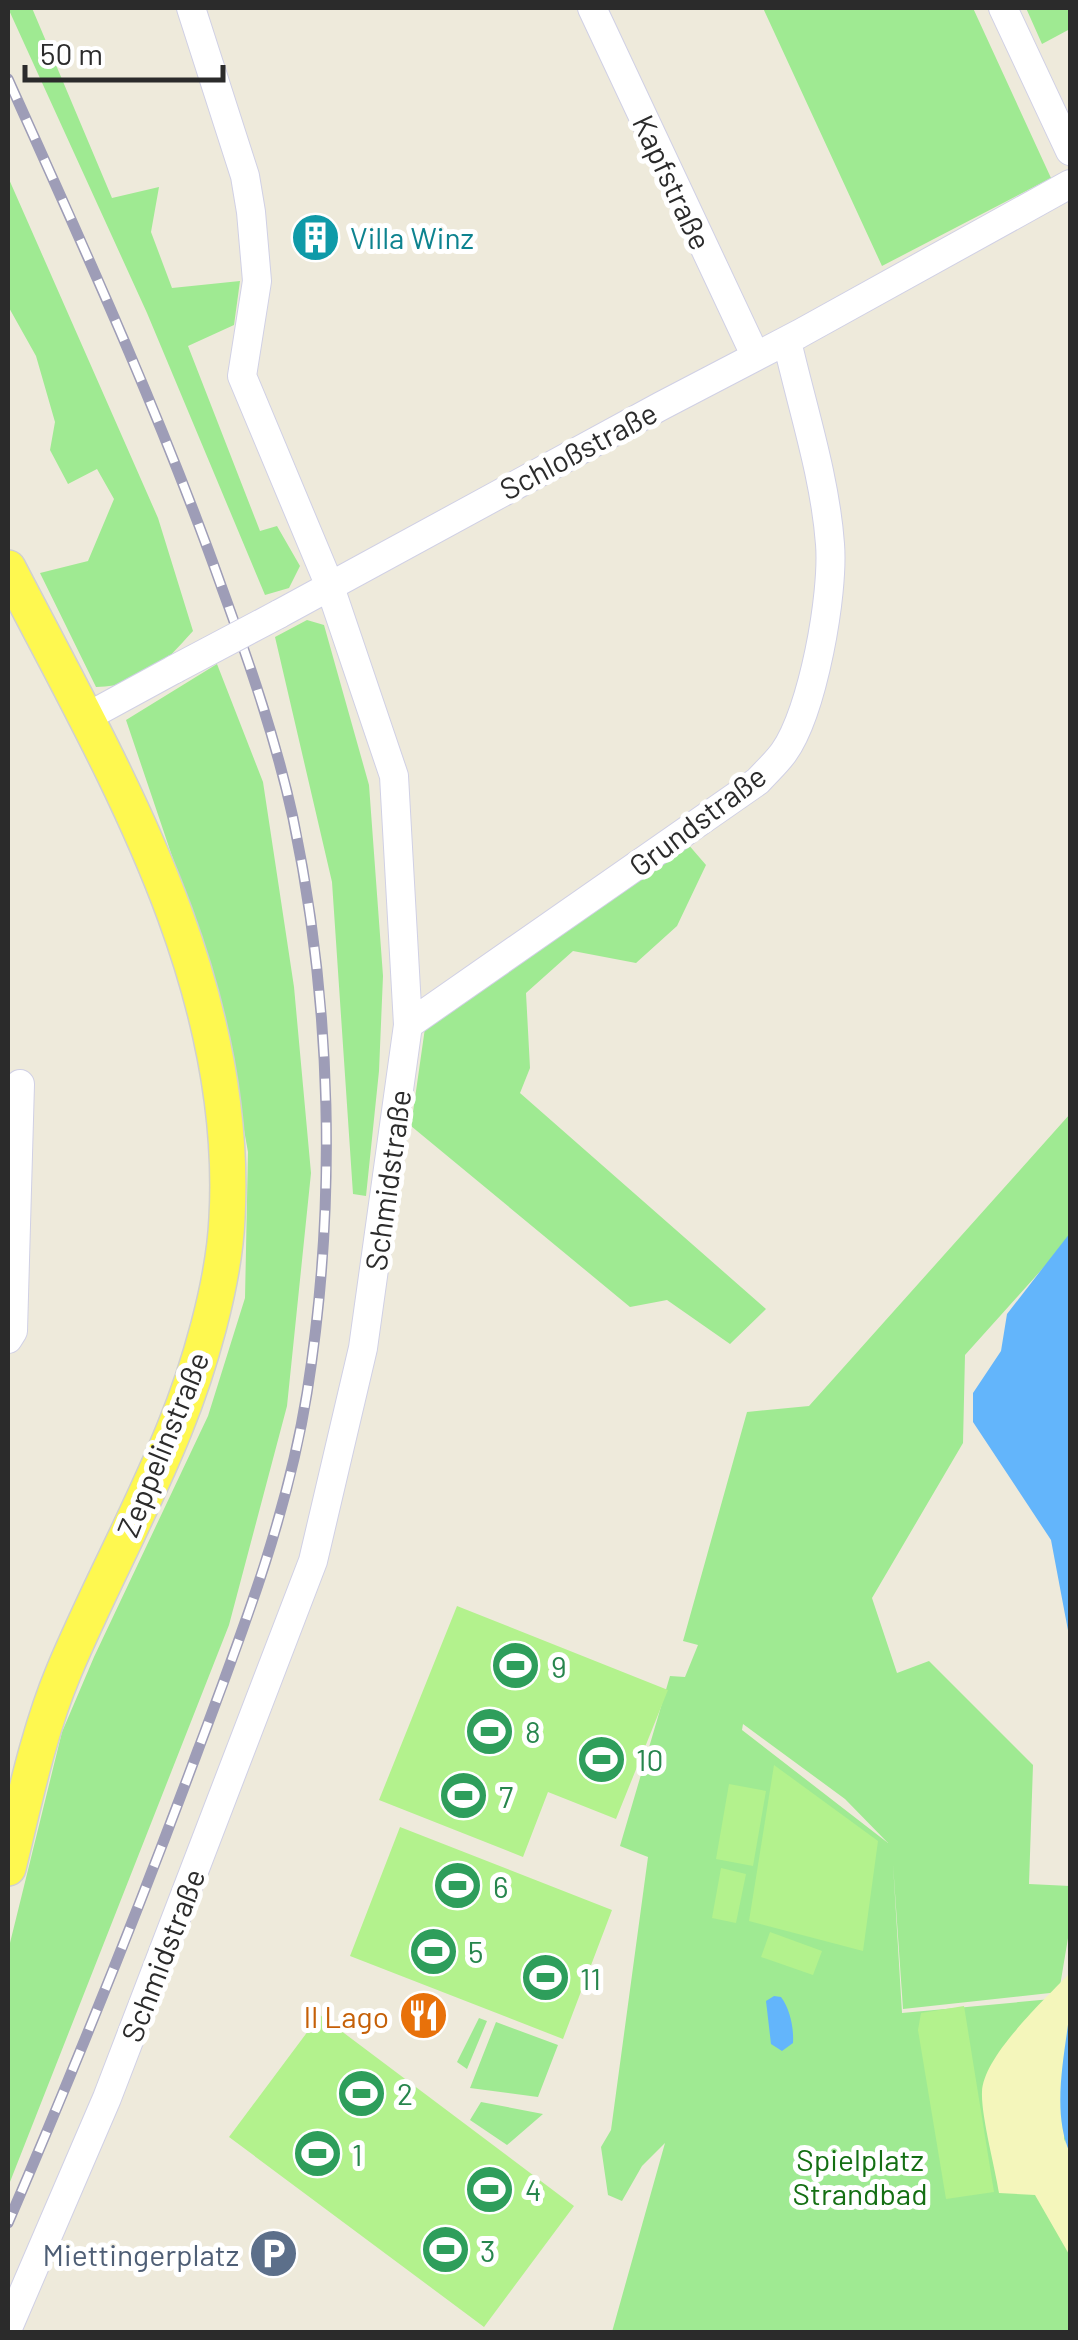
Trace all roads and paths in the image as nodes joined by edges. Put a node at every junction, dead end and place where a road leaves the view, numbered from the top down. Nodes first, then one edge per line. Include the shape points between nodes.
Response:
1 (191, 8) edge
2 (592, 8) edge
3 (1003, 8) edge
4 (1070, 151) edge
5 (1070, 184) edge
6 (786, 341) junction
7 (755, 355) junction
8 (8, 568) edge
9 (329, 584) junction
10 (85, 718) junction
11 (408, 1026) junction
12 (20, 1084) dead end
13 (8, 1339) edge
14 (8, 1868) edge
15 (8, 2328) edge

1 - 9 street, Schmidstraße via 251,212 256,281 242,376
2 - 7 street, Kapfstraße
3 - 4 street
5 - 6 street, Schloßstraße
6 - 7 street, Schloßstraße
6 - 11 street, Grundstraße via 830,546 827,610 813,681 786,750 758,780
7 - 9 street, Schloßstraße
8 - 10 main road, Zeppelinstraße
9 - 10 street, Schloßstraße, bridge
9 - 11 street, Schmidstraße via 394,776
10 - 14 main road, Zeppelinstraße via 162,877 194,964 217,1054 228,1137 228,1221 209,1325 175,1429 62,1674
11 - 15 street, Schmidstraße via 363,1348 312,1561 107,2098
12 - 13 street

